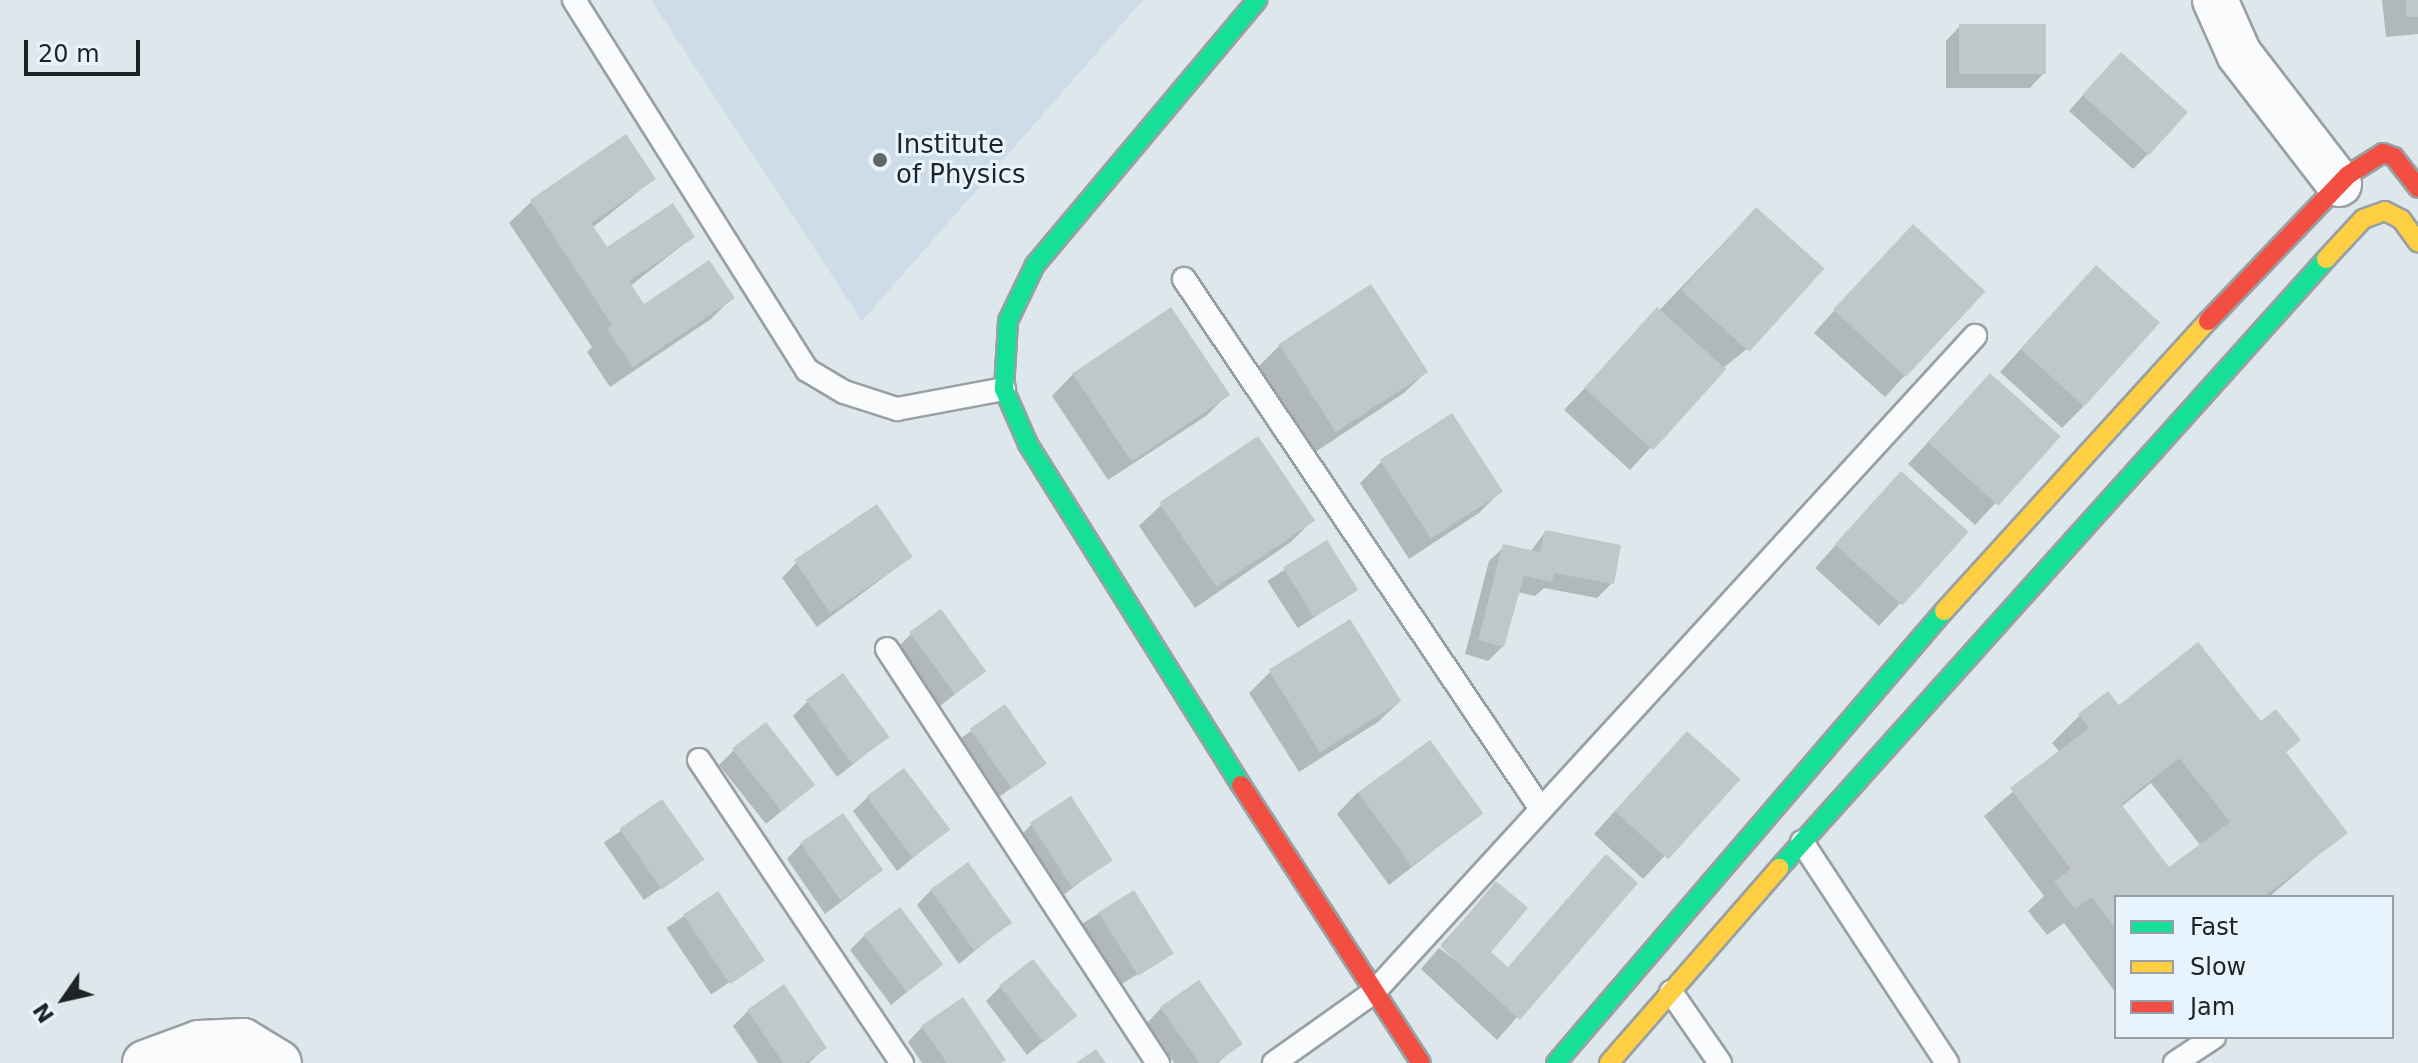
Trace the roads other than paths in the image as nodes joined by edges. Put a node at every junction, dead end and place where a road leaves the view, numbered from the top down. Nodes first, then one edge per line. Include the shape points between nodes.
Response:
1 (574, 0) edge
2 (1257, 0) edge
3 (2215, 0) edge
4 (2339, 184) junction
5 (2418, 188) edge
6 (2418, 242) edge
7 (1184, 279) dead end
8 (1975, 336) dead end
9 (1004, 389) junction
10 (887, 649) dead end
11 (699, 760) dead end
12 (1541, 809) junction
13 (1802, 842) junction
14 (1374, 992) junction
15 (1671, 992) junction
16 (2211, 1039) edge
17 (145, 1063) edge
18 (279, 1063) edge
19 (902, 1063) edge
20 (1158, 1063) edge
21 (1274, 1063) edge
22 (1421, 1063) edge
23 (1556, 1063) edge
24 (1609, 1063) edge
25 (1720, 1063) edge
26 (1947, 1063) edge
27 (2175, 1063) edge

1 - 9 lane via 807,370 844,392 897,409
2 - 9 street via 1035,265 1008,321
3 - 4 street via 2239,54
4 - 5 street via 2383,153 2394,157
4 - 23 street via 1999,546
6 - 13 street via 2401,219 2385,211 2363,219
7 - 12 lane
8 - 12 lane
9 - 14 street via 1028,444 1133,619
10 - 20 lane
11 - 19 lane
12 - 14 lane
13 - 15 street
13 - 26 lane
14 - 21 lane
14 - 22 street
15 - 24 street
15 - 25 lane
16 - 27 lane
17 - 18 street via 199,1043 243,1041

